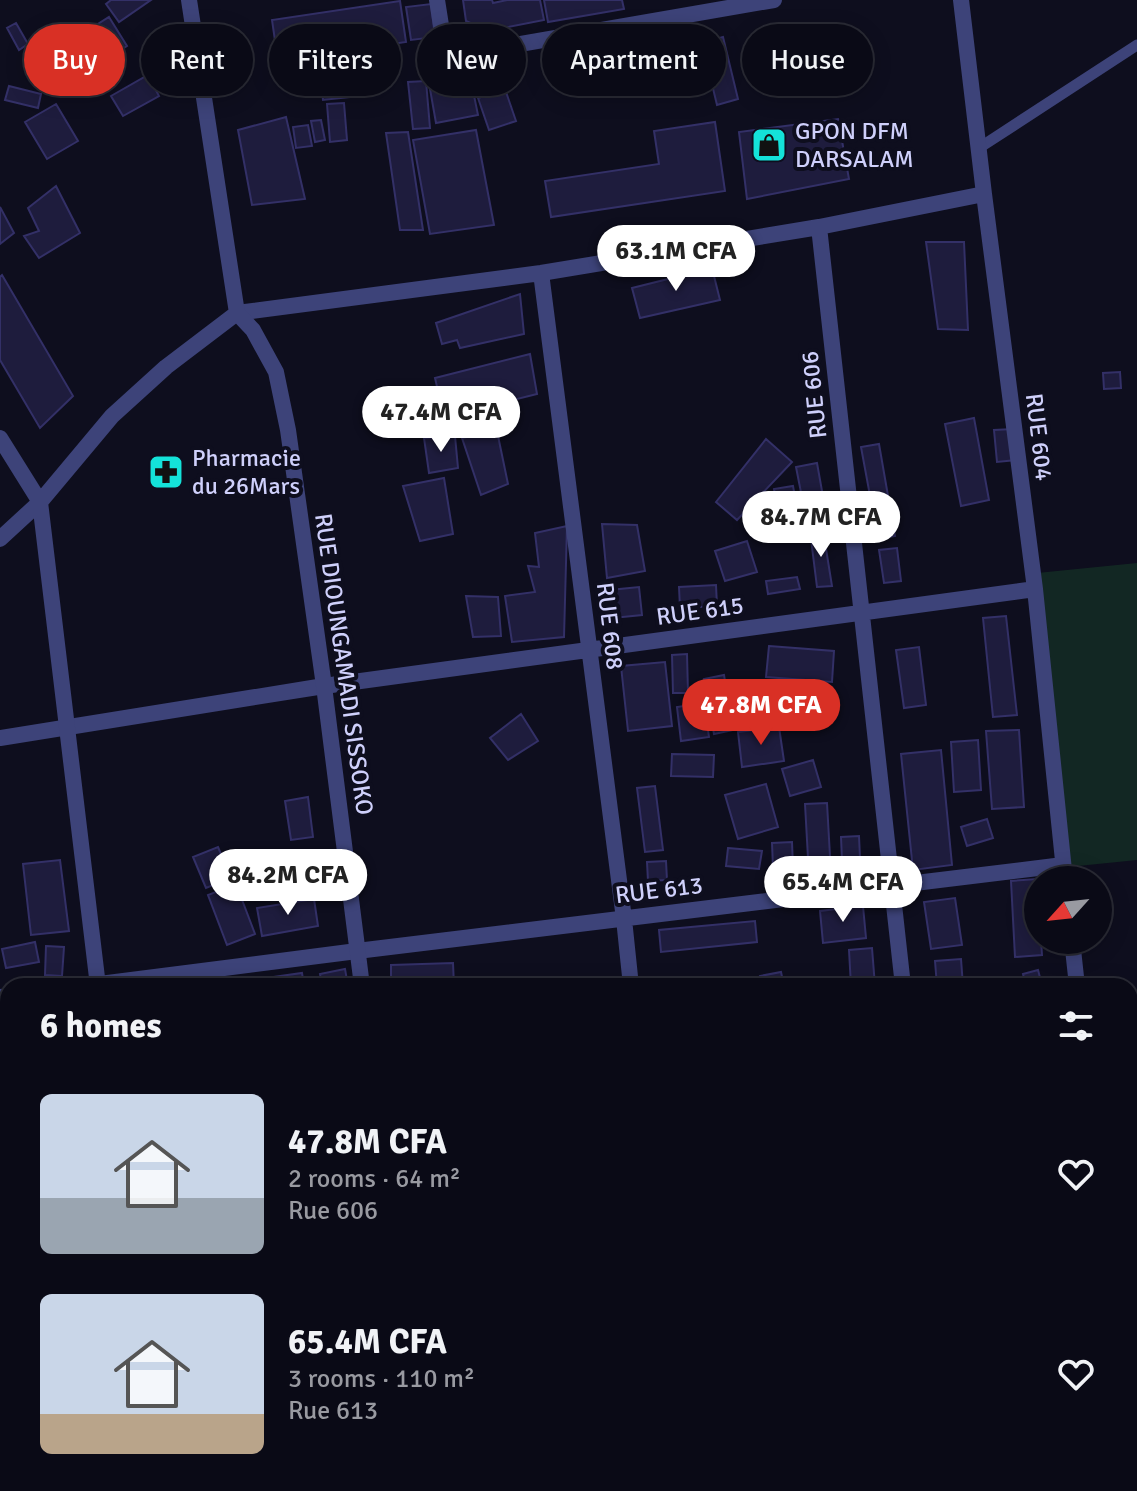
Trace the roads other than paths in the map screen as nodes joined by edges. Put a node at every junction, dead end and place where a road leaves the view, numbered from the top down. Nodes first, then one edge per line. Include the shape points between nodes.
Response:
1 (189, 0) edge
2 (437, 0) edge
3 (774, 0) edge
4 (961, 0) edge
5 (1137, 45) edge
6 (979, 148) junction
7 (984, 194) junction
8 (819, 227) junction
9 (541, 273) junction
10 (237, 313) junction
11 (0, 438) edge
12 (40, 502) junction
13 (0, 539) edge
14 (1035, 589) junction
15 (862, 613) junction
16 (589, 650) junction
17 (324, 686) junction
18 (67, 727) junction
19 (0, 738) edge
20 (1063, 866) edge
21 (1024, 876) edge
22 (892, 886) junction
23 (624, 919) junction
24 (357, 951) junction
25 (1074, 954) edge
26 (92, 978) edge
27 (147, 978) edge
28 (361, 978) edge
29 (630, 978) edge
30 (902, 978) edge
31 (1076, 978) edge

1 - 10 street
2 - 3 street via 446,57
4 - 6 street, RUE 604
5 - 6 lane
6 - 7 street, RUE 604
7 - 8 street
7 - 14 street, RUE 604
8 - 9 street
8 - 15 street, RUE 606
9 - 10 street
9 - 16 street, RUE 608
10 - 12 street via 112,416
10 - 17 street, RUE DIOUNGAMADI SISSOKO via 276,372
11 - 12 street
12 - 13 street
12 - 18 street
14 - 15 street, RUE 615
14 - 20 street, RUE 604
15 - 16 street, RUE 615
15 - 22 street, RUE 606
16 - 17 street, RUE 615
16 - 23 street, RUE 608
17 - 18 street, RUE 615
17 - 24 street, RUE DIOUNGAMADI SISSOKO
18 - 19 street, RUE 615
18 - 26 street
21 - 22 street, RUE 613
22 - 23 street, RUE 613
22 - 30 street, RUE 606
23 - 24 street, RUE 613
23 - 29 street, RUE 608
24 - 27 street, RUE 613
24 - 28 street, RUE DIOUNGAMADI SISSOKO
25 - 31 street

